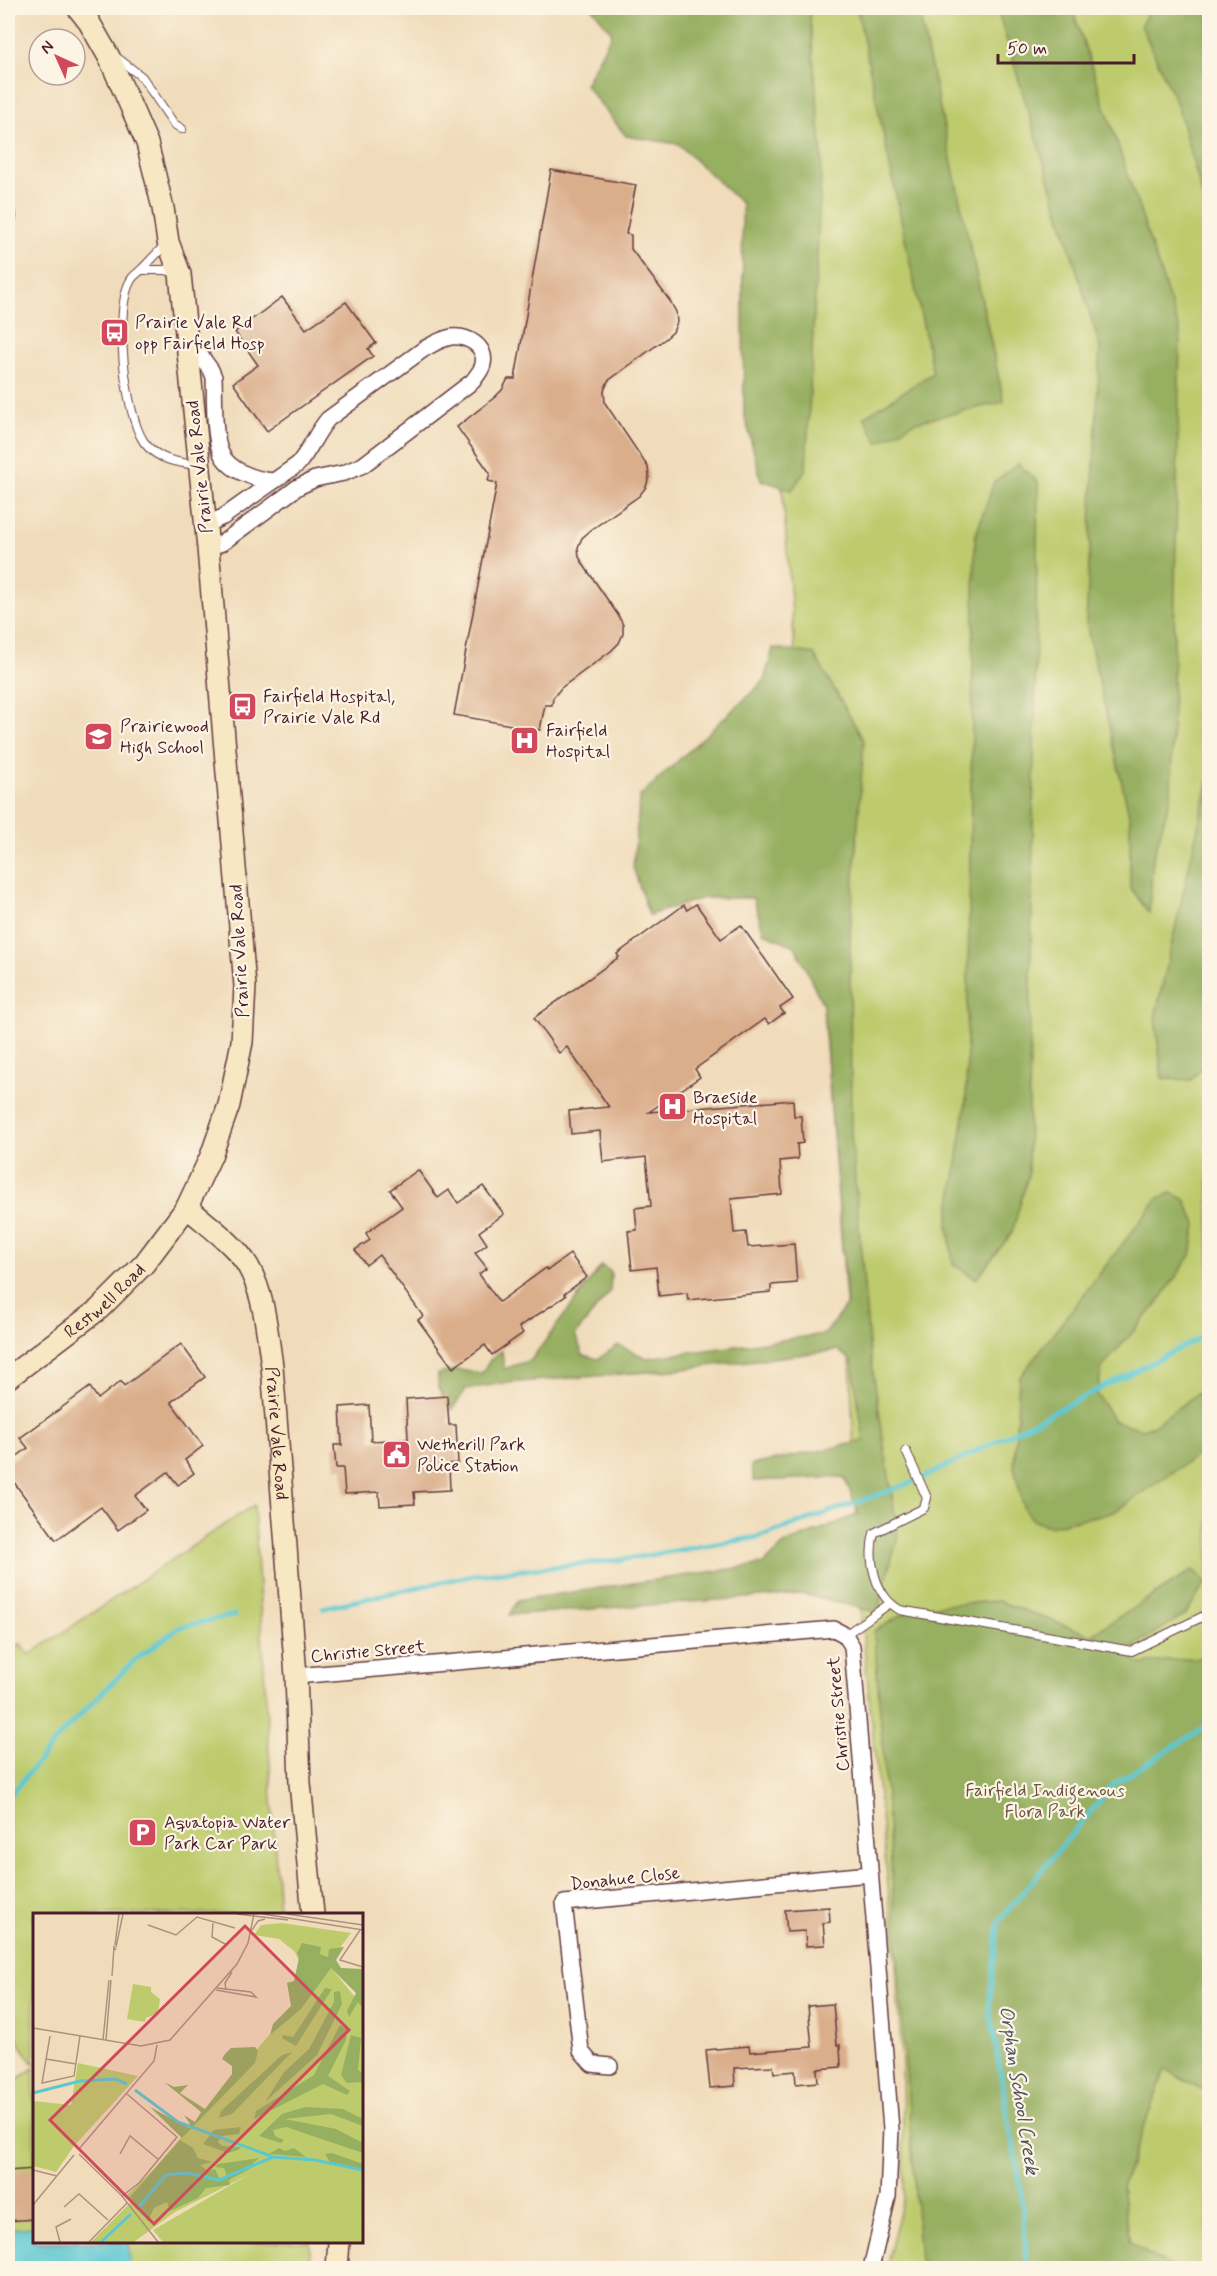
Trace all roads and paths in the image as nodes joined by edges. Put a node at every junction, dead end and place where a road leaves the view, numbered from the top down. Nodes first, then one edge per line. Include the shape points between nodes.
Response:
1 (83, 12) edge
2 (103, 47) junction
3 (182, 129) dead end
4 (168, 242) junction
5 (141, 270) junction
6 (180, 273) junction
7 (185, 335) junction
8 (199, 466) junction
9 (274, 481) junction
10 (205, 525) junction
11 (207, 548) junction
12 (187, 1207) junction
13 (8, 1378) edge
14 (906, 1451) dead end
15 (889, 1604) junction
16 (1209, 1614) edge
17 (845, 1635) junction
18 (296, 1676) junction
19 (870, 1874) junction
20 (313, 1913) edge
21 (609, 2066) dead end
22 (339, 2243) edge
23 (337, 2268) edge
24 (871, 2268) edge

1 - 2 main road, Prairie Vale Road
2 - 3 lane via 142,77 174,124
2 - 4 main road, Prairie Vale Road via 147,143
4 - 5 lane
4 - 6 main road, Prairie Vale Road
5 - 6 lane
5 - 8 lane via 131,279 122,306 127,391 134,420 144,443 167,461
6 - 7 main road, Prairie Vale Road
7 - 8 main road, Prairie Vale Road
7 - 9 street via 211,370 218,439 224,458 254,478
8 - 10 main road, Prairie Vale Road
9 - 10 street
9 - 11 street via 306,455 316,432 328,418 424,349 440,340 465,337 481,350 484,361 473,381 375,457 353,471 315,478 298,487 222,543
10 - 11 main road, Prairie Vale Road
11 - 12 main road, Prairie Vale Road via 244,986 242,1042 229,1105
12 - 13 main road, Restwell Road via 144,1264 99,1309
12 - 18 main road, Prairie Vale Road via 239,1254 261,1300 272,1366
14 - 15 lane via 927,1498 924,1508 874,1533 870,1548 879,1591
15 - 16 lane via 900,1610 1132,1651
15 - 17 lane
17 - 18 street, Christie Street via 834,1629
17 - 19 street, Christie Street via 852,1646
18 - 20 main road, Prairie Vale Road via 300,1783
19 - 21 street, Donahue Close via 564,1903 581,2051 592,2064
19 - 24 street, Christie Street via 891,2129 888,2197
22 - 23 main road

